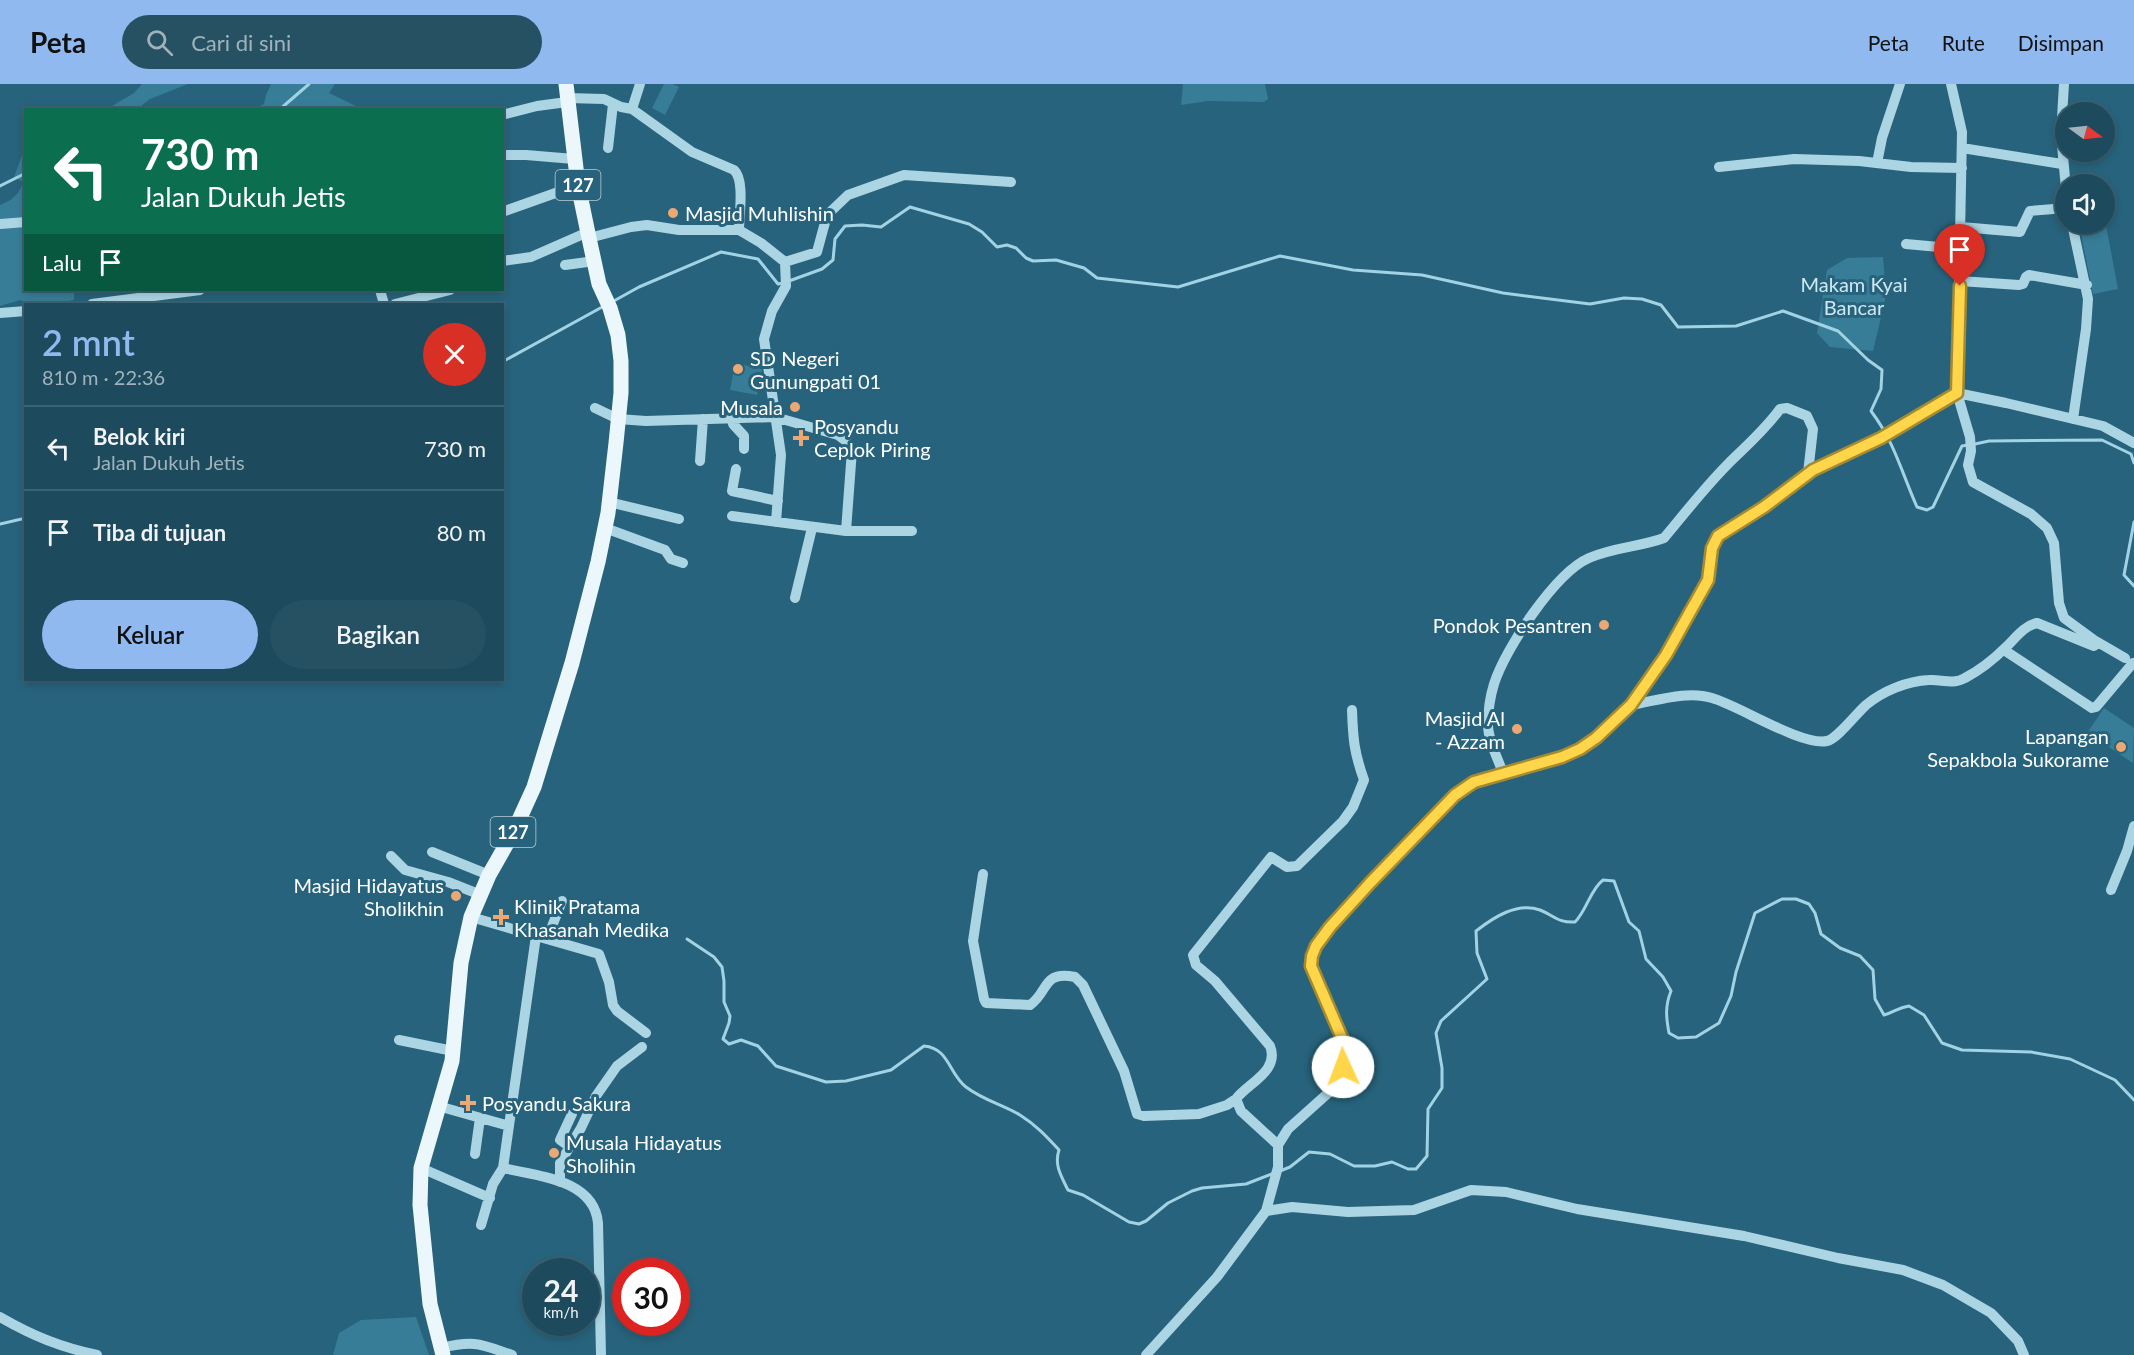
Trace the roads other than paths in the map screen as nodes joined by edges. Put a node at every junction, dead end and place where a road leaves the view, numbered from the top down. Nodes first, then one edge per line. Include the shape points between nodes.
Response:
1 (640, 84) edge
2 (1900, 84) edge
3 (2064, 84) edge
4 (1955, 85) edge
5 (567, 95) edge
6 (613, 104) junction
7 (632, 109) junction
8 (504, 114) edge
9 (608, 148) dead end
10 (1962, 148) junction
11 (504, 155) edge
12 (574, 159) junction
13 (1877, 163) junction
14 (2062, 164) junction
15 (1719, 166) dead end
16 (1962, 168) junction
17 (2064, 174) edge
18 (1011, 182) dead end
19 (578, 185) junction
20 (2055, 209) edge
21 (504, 211) edge
22 (24, 222) edge
23 (0, 224) edge
24 (1961, 227) junction
25 (739, 230) junction
26 (2074, 234) edge
27 (588, 235) junction
28 (1906, 244) dead end
29 (1961, 249) junction
30 (504, 261) edge
31 (596, 261) junction
32 (785, 262) junction
33 (565, 265) dead end
34 (1960, 281) junction
35 (2087, 285) junction
36 (178, 291) edge
37 (446, 291) edge
38 (149, 293) edge
39 (97, 303) edge
40 (399, 303) edge
41 (24, 311) edge
42 (0, 313) edge
43 (1957, 393) junction
44 (595, 408) dead end
45 (775, 417) junction
46 (732, 418) junction
47 (618, 419) junction
48 (703, 419) junction
49 (2073, 419) junction
50 (2134, 442) edge
51 (744, 449) dead end
52 (700, 461) dead end
53 (736, 469) dead end
54 (1808, 473) junction
55 (778, 501) junction
56 (609, 502) junction
57 (732, 516) dead end
58 (679, 519) dead end
59 (776, 522) junction
60 (605, 528) junction
61 (812, 528) junction
62 (846, 531) junction
63 (912, 531) dead end
64 (684, 563) dead end
65 (795, 598) dead end
66 (2004, 650) junction
67 (2131, 661) edge
68 (1631, 705) junction
69 (1352, 710) dead end
70 (1503, 773) junction
71 (2134, 826) edge
72 (432, 852) dead end
73 (391, 856) dead end
74 (983, 874) dead end
75 (489, 875) junction
76 (2111, 890) dead end
77 (481, 895) junction
78 (562, 901) dead end
79 (471, 917) junction
80 (541, 937) junction
81 (646, 1033) dead end
82 (399, 1040) dead end
83 (642, 1047) dead end
84 (453, 1051) junction
85 (1236, 1099) junction
86 (438, 1106) junction
87 (572, 1114) dead end
88 (480, 1118) junction
89 (509, 1126) junction
90 (1278, 1145) junction
91 (570, 1146) junction
92 (475, 1154) dead end
93 (421, 1168) junction
94 (503, 1168) junction
95 (560, 1182) junction
96 (490, 1198) junction
97 (1266, 1211) junction
98 (481, 1225) dead end
99 (0, 1317) edge
100 (442, 1352) edge
101 (97, 1355) edge
102 (512, 1355) edge
103 (601, 1355) edge
104 (1146, 1355) edge
105 (2024, 1355) edge

1 - 7 street
2 - 13 street
3 - 14 street
4 - 10 street
5 - 6 street via 604,99
5 - 8 street
5 - 12 main road, 127
6 - 7 street
6 - 9 street
7 - 25 street via 692,152 738,174
10 - 14 street
10 - 16 street
11 - 12 street
12 - 19 main road, 127
13 - 15 street via 1794,159
13 - 16 street
14 - 17 street
16 - 24 street
18 - 32 street via 904,175 848,195 827,215 817,252
19 - 21 street
19 - 27 main road, 127
20 - 24 street via 2030,211 2020,232
22 - 23 street
24 - 29 street
25 - 27 street via 679,230 647,225
25 - 32 street
26 - 35 street
27 - 30 street via 531,257
27 - 31 main road, 127
28 - 29 street
29 - 34 street
31 - 33 street
31 - 47 main road, 127 via 599,284 618,335
32 - 45 street via 786,281 764,339
34 - 35 street via 2021,285 2029,275
34 - 43 street
35 - 49 street via 2086,329
36 - 38 street
37 - 40 street
38 - 39 street
41 - 42 street
43 - 49 street
43 - 54 street via 1885,436
43 - 67 street via 1970,437 1968,465 1973,482 2031,514 2047,528 2054,543 2064,618
44 - 47 street
45 - 46 street
45 - 55 street via 781,455
45 - 62 street via 838,435 850,445
46 - 48 street
46 - 51 street via 744,435
47 - 48 street
47 - 56 main road, 127
48 - 52 street
49 - 50 street via 2103,426
53 - 55 street via 732,491
54 - 68 street via 1718,536 1712,548 1708,580 1672,646
54 - 70 street via 1813,429 1807,416 1787,408 1780,410 1664,538 1616,548 1587,558 1569,570 1513,645 1494,683 1488,728
55 - 59 street
56 - 58 street
56 - 60 main road, 127
57 - 59 street
59 - 61 street
60 - 64 street via 665,550 671,559
60 - 75 main road, 127 via 572,663 534,786
61 - 62 street
61 - 65 street
62 - 63 street
66 - 67 street via 2026,627 2037,623
66 - 67 street via 2092,708
66 - 68 street via 1964,679 1909,683 1887,691 1853,716 1838,736 1829,741 1818,742 1695,694
68 - 70 street via 1580,749
69 - 85 street via 1354,749 1364,780 1353,807 1297,866 1287,867 1271,857 1193,955 1196,965 1235,1002 1272,1050 1264,1074
70 - 90 street via 1474,782 1455,795 1316,946 1311,966 1342,1038 1343,1067 1336,1086 1288,1129
71 - 76 street
72 - 75 street
73 - 77 street via 405,870
74 - 85 street via 973,941 987,1003 1030,1005 1050,980 1075,977 1083,985 1124,1071 1137,1114 1207,1113
75 - 77 main road, 127
77 - 79 main road, 127
78 - 80 street
79 - 80 street
79 - 84 main road, 127 via 461,963
80 - 81 street via 600,954 613,1005
80 - 89 street
82 - 84 street
83 - 91 street via 616,1066
84 - 86 main road, 127
85 - 90 street via 1241,1111
86 - 88 street
86 - 93 main road, 127
87 - 91 street via 560,1140
88 - 89 street
88 - 92 street
89 - 94 street
90 - 97 street via 1277,1173
91 - 95 street via 560,1163
93 - 96 street
93 - 100 main road, 127 via 420,1205 430,1305
94 - 95 street
94 - 96 street
95 - 103 street via 580,1190 597,1212
96 - 98 street
97 - 104 street via 1217,1277
97 - 105 street via 1292,1207 1348,1212 1414,1210 1471,1190 1506,1192 1577,1209 1744,1236 1903,1270 1943,1285 1991,1313 2018,1341
99 - 101 street via 63,1348
100 - 102 street via 458,1344 478,1343

